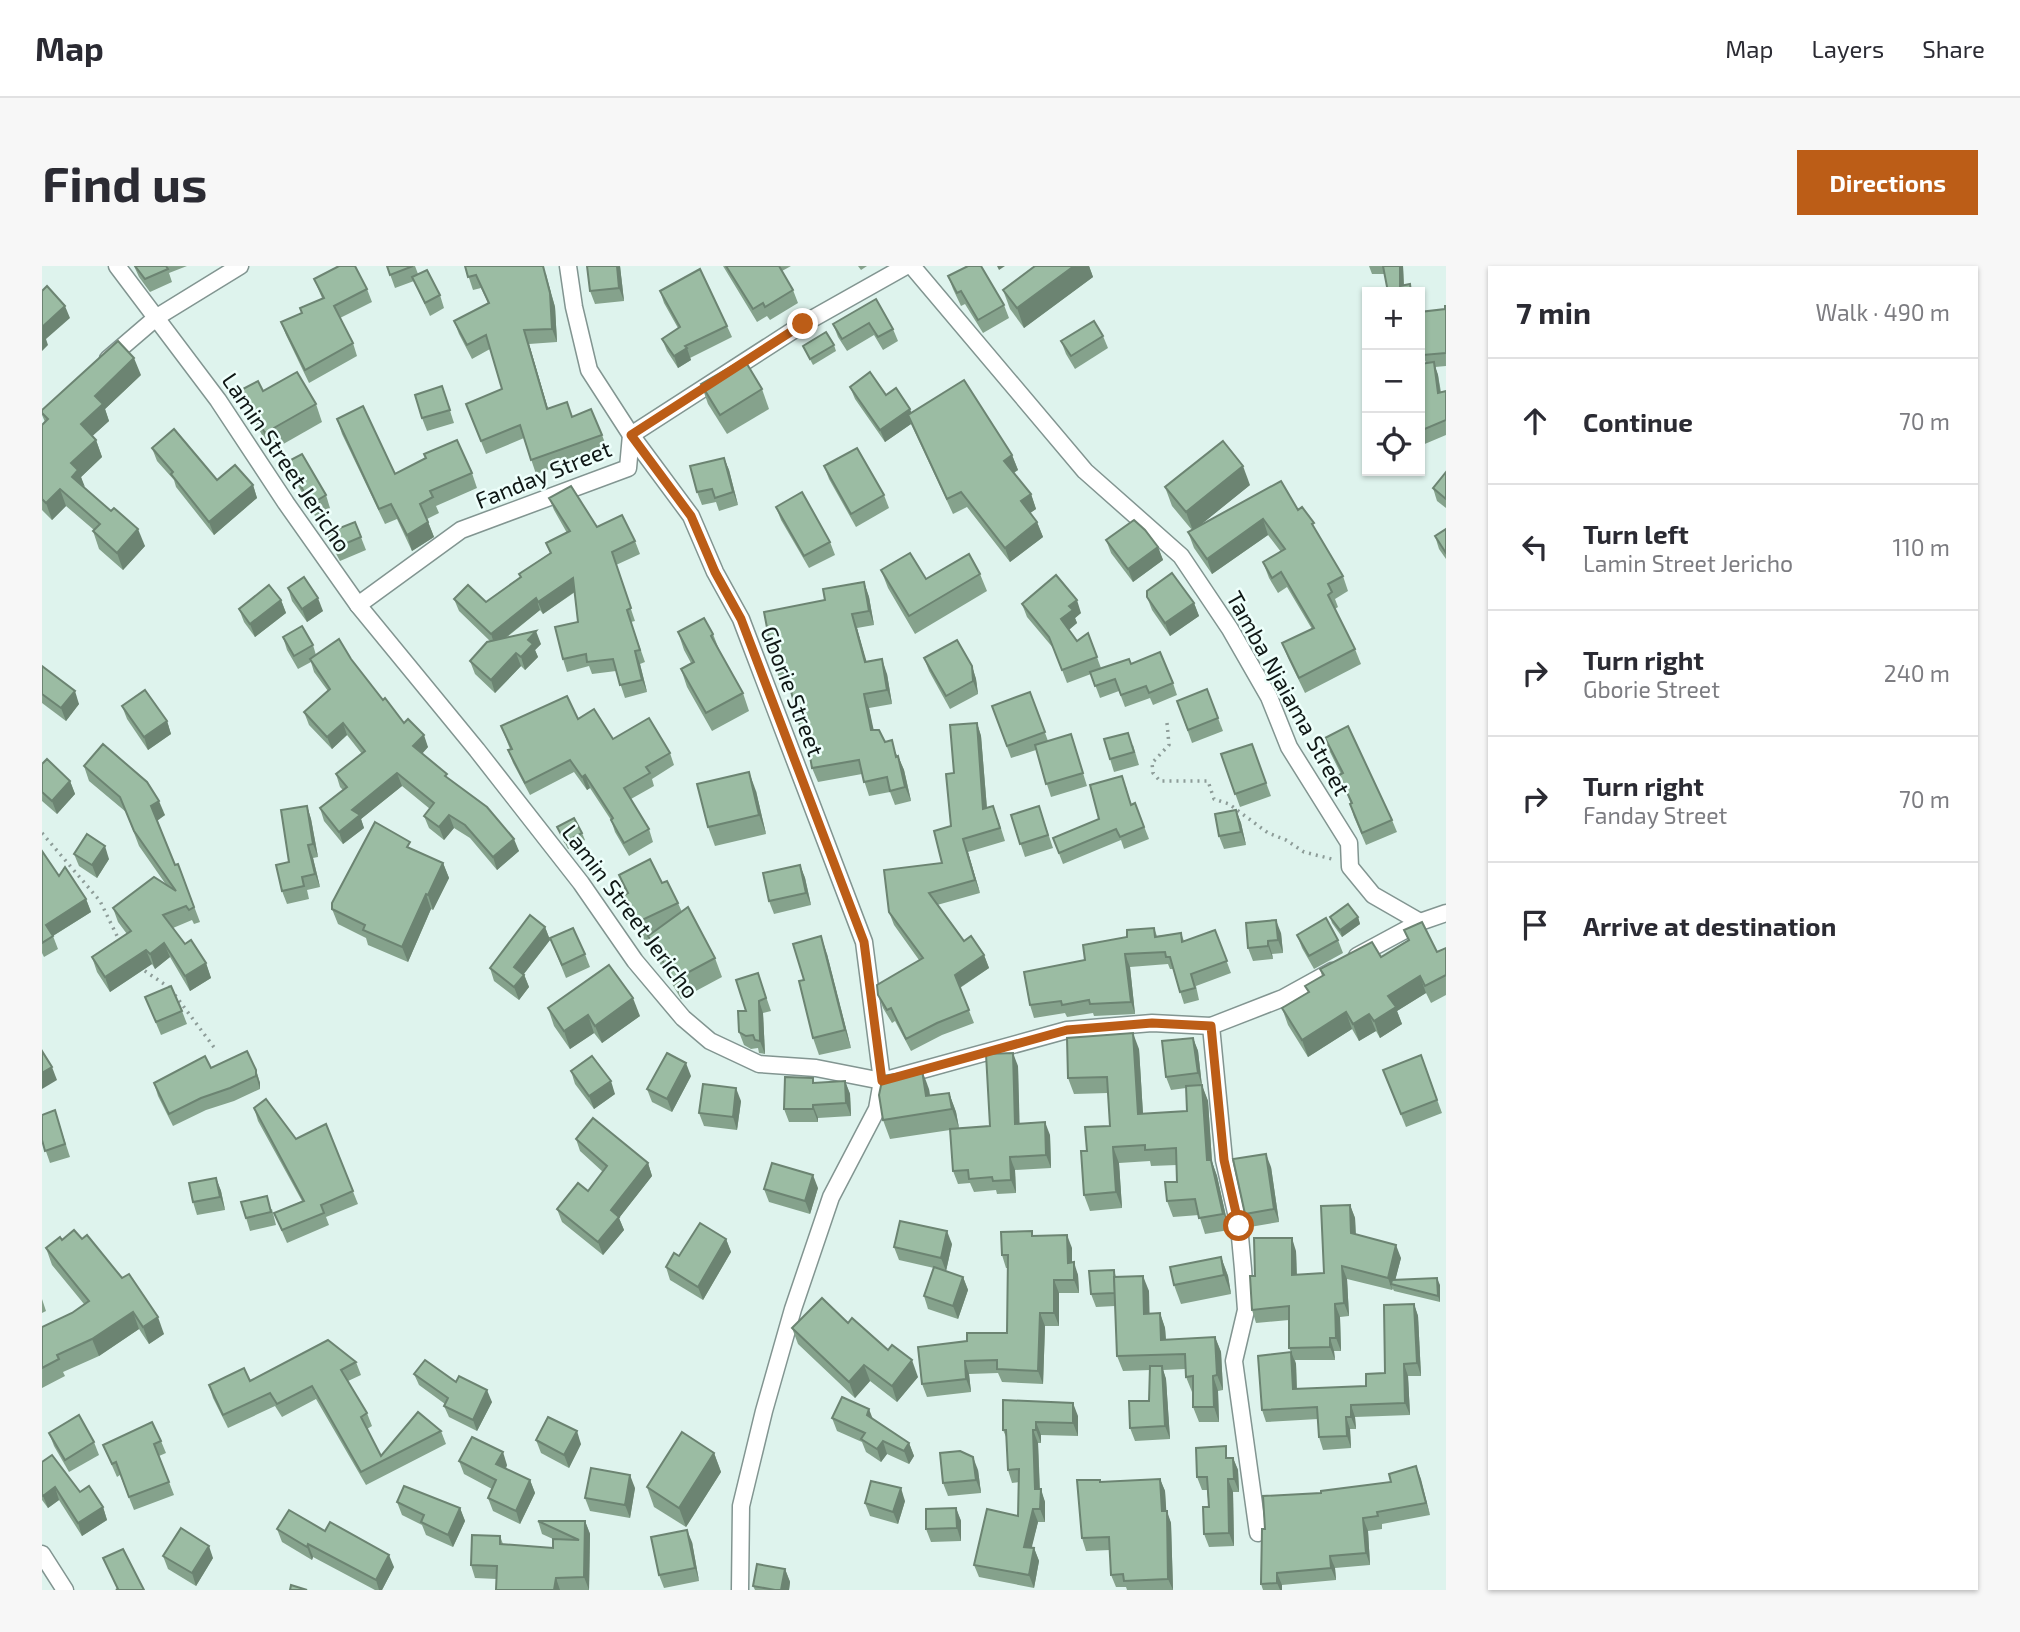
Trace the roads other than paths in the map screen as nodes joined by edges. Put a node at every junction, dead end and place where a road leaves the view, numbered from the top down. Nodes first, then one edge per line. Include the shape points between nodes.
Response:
1 (117, 266) edge
2 (240, 266) edge
3 (568, 266) edge
4 (906, 266) edge
5 (912, 266) edge
6 (157, 317) junction
7 (99, 366) edge
8 (631, 435) junction
9 (358, 605) junction
10 (1446, 913) edge
11 (1420, 922) junction
12 (1211, 1026) junction
13 (882, 1081) junction
14 (1258, 1533) dead end
15 (42, 1554) edge
16 (65, 1590) edge
17 (740, 1590) edge

1 - 6 street, Lamin Street Jericho
2 - 6 street
3 - 8 street, Gborie Street via 589,370
4 - 8 street, Fanday Street via 803,324
5 - 11 street, Tamba Njaiama Street via 1086,471 1181,556 1230,629 1269,697 1289,747 1349,843 1350,867 1373,895
6 - 7 street
6 - 9 street, Lamin Street Jericho
8 - 9 street, Fanday Street via 628,468 461,530
8 - 13 street, Gborie Street via 691,516 746,631 864,942
9 - 13 street, Lamin Street Jericho via 683,1018 710,1041 759,1064 816,1068
10 - 11 street, Lamin Street Jericho
11 - 12 street, Lamin Street Jericho via 1283,998
12 - 13 street, Lamin Street Jericho via 1152,1023 1067,1030
12 - 14 street via 1224,1160 1243,1269 1246,1310 1234,1361
13 - 17 street via 877,1109 831,1197 764,1411 741,1506
15 - 16 street

